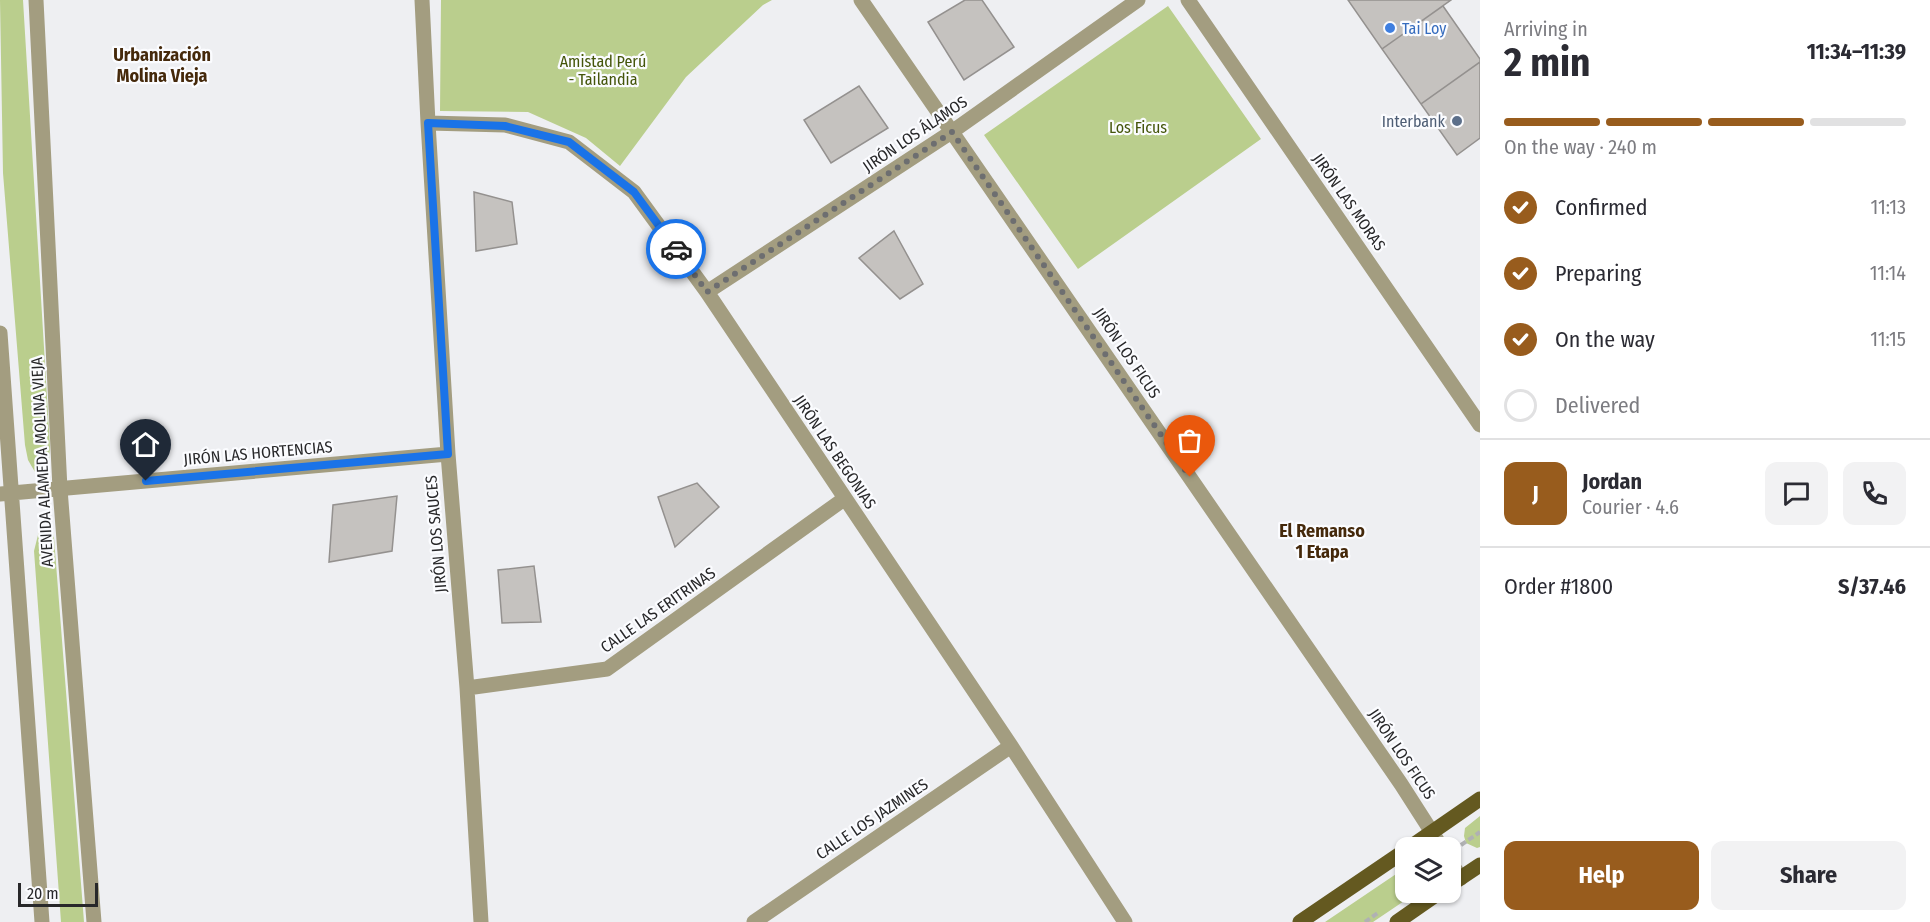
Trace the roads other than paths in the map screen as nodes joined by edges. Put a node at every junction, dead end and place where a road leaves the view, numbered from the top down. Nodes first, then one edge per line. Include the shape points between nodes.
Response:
1 (36, 0) edge
2 (422, 0) edge
3 (861, 0) edge
4 (1138, 0) edge
5 (1188, 0) edge
6 (428, 123) junction
7 (952, 132) junction
8 (707, 292) junction
9 (0, 333) edge
10 (1480, 425) edge
11 (448, 454) junction
12 (60, 489) junction
13 (6, 493) edge
14 (844, 499) junction
15 (467, 688) junction
16 (1011, 746) junction
17 (1480, 799) edge
18 (1432, 832) junction
19 (1425, 837) edge
20 (1435, 837) edge
21 (1395, 857) edge
22 (1480, 865) edge
23 (1461, 878) edge
24 (1424, 903) edge
25 (42, 922) edge
26 (94, 922) edge
27 (481, 922) edge
28 (754, 922) edge
29 (1125, 922) edge
30 (1300, 922) edge
31 (1397, 922) edge

1 - 12 street, AVENIDA ALAMEDA MOLINA VIEJA
2 - 6 street, JIRÓN LOS SAUCES
3 - 7 street, JIRÓN LOS FICUS
4 - 7 street, JIRÓN LOS ÁLAMOS
5 - 10 street, JIRÓN LAS MORAS
6 - 8 street, JIRÓN LAS BEGONIAS via 505,126 569,142 634,192
6 - 11 street, JIRÓN LOS SAUCES
7 - 8 street, JIRÓN LOS ÁLAMOS
7 - 18 street, JIRÓN LOS FICUS
8 - 14 street, JIRÓN LAS BEGONIAS
9 - 13 street, AVENIDA ALAMEDA MOLINA VIEJA
11 - 12 street, JIRÓN LAS HORTENCIAS
11 - 15 street, JIRÓN LOS SAUCES
12 - 13 street, JIRÓN LAS HORTENCIAS
12 - 26 street, AVENIDA ALAMEDA MOLINA VIEJA
13 - 25 street, AVENIDA ALAMEDA MOLINA VIEJA
14 - 15 street, CALLE LAS ERITRINAS via 607,669
14 - 16 street, JIRÓN LAS BEGONIAS
15 - 27 street, JIRÓN LOS SAUCES
16 - 28 street, CALLE LOS JAZMINES
16 - 29 street, JIRÓN LAS BEGONIAS
17 - 18 main road
18 - 19 main road
18 - 20 street, JIRÓN LOS FICUS
21 - 30 main road
22 - 23 main road
24 - 31 main road

